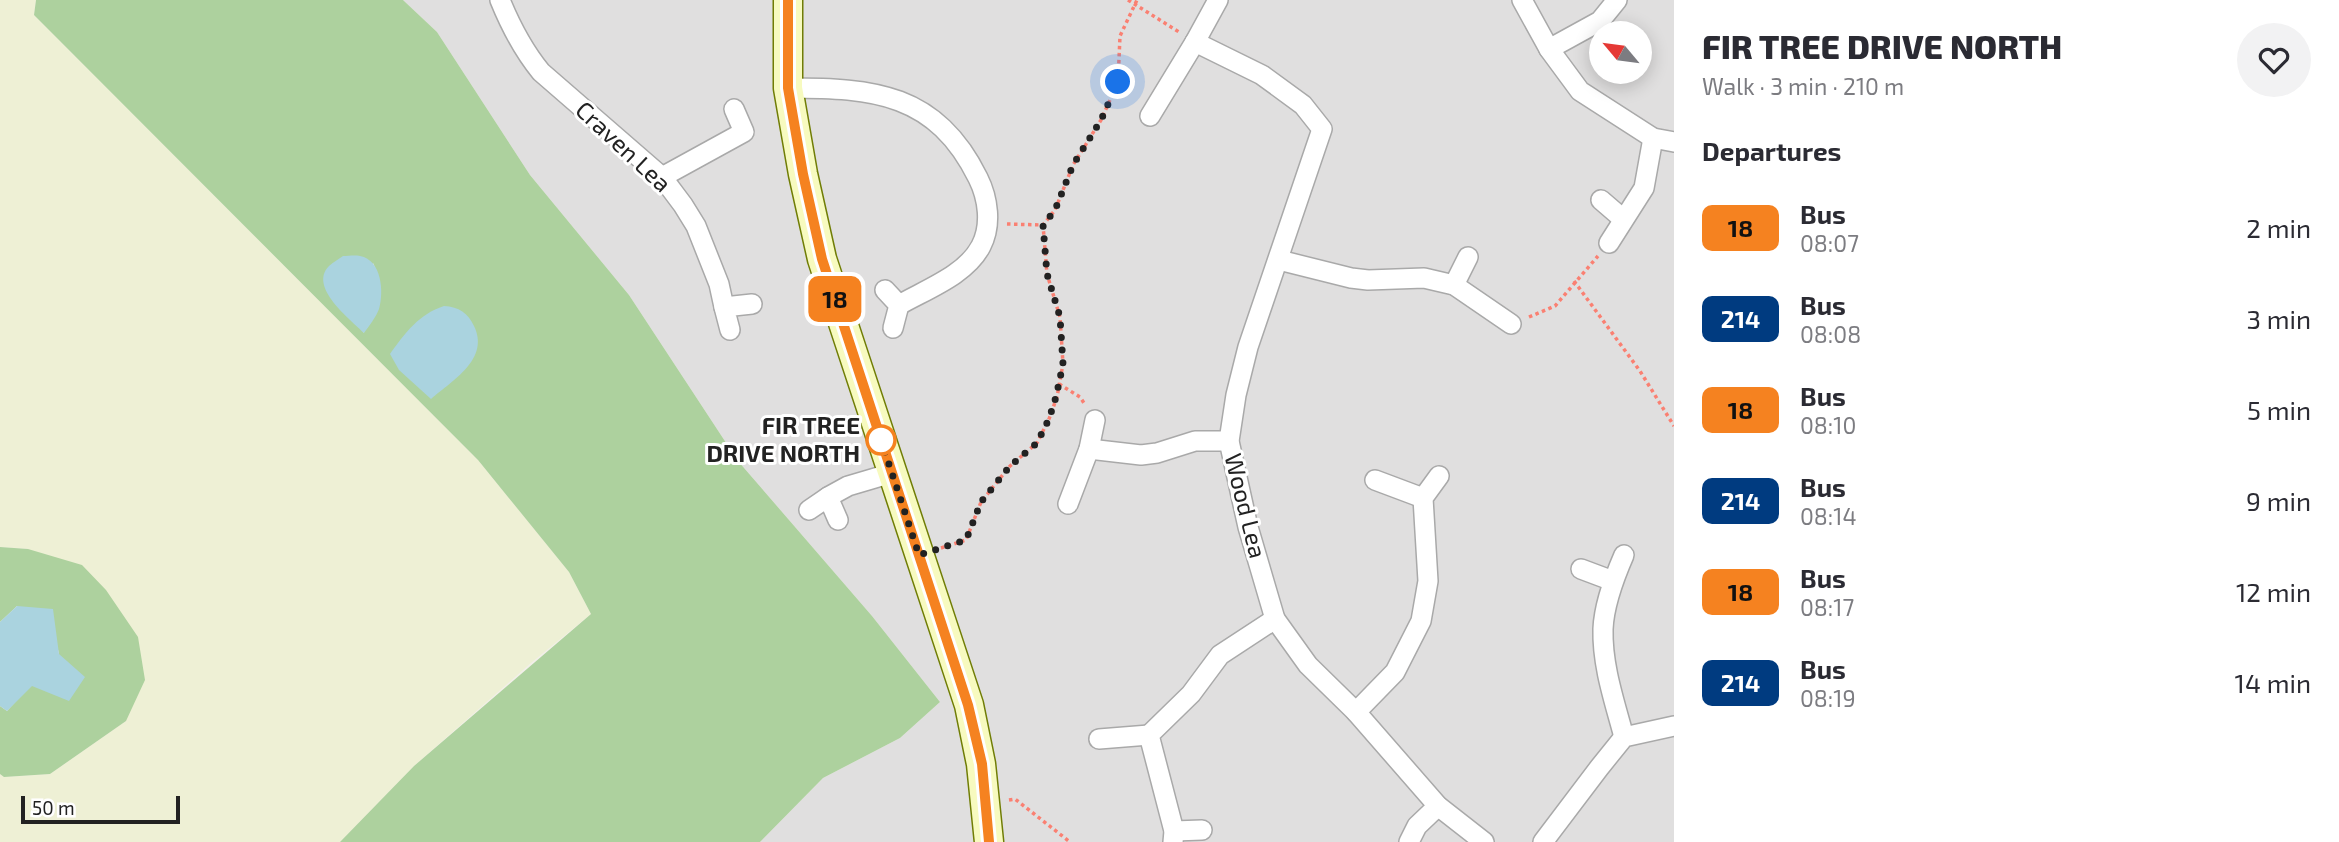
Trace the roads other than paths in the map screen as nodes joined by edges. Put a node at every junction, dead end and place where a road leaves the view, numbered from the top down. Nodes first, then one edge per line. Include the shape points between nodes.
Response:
1 (500, 0) edge
2 (788, 0) edge
3 (1218, 0) edge
4 (1522, 0) edge
5 (1617, 0) edge
6 (1195, 42) junction
7 (1549, 49) junction
8 (788, 88) junction
9 (734, 109) dead end
10 (1150, 116) dead end
11 (1653, 138) junction
12 (1674, 142) edge
13 (662, 177) junction
14 (1601, 200) dead end
15 (1623, 219) junction
16 (1609, 243) road end
17 (1468, 257) dead end
18 (1279, 260) junction
19 (1454, 285) junction
20 (884, 290) dead end
21 (752, 304) dead end
22 (900, 305) junction
23 (724, 307) junction
24 (1511, 324) road end
25 (893, 328) dead end
26 (730, 330) dead end
27 (1095, 420) road end
28 (1229, 441) junction
29 (1089, 449) junction
30 (891, 473) junction
31 (1439, 476) dead end
32 (1375, 480) dead end
33 (828, 498) junction
34 (1423, 498) junction
35 (1068, 504) dead end
36 (808, 510) dead end
37 (838, 520) dead end
38 (1624, 555) dead end
39 (1581, 569) dead end
40 (1613, 580) junction
41 (1275, 619) junction
42 (1356, 712) junction
43 (1674, 726) edge
44 (1149, 735) junction
45 (1624, 737) junction
46 (1099, 738) dead end
47 (1438, 806) junction
48 (1202, 830) dead end
49 (1173, 836) edge
50 (989, 842) edge
51 (1409, 842) edge
52 (1484, 842) edge
53 (1543, 842) edge

1 - 13 street, Craven Lea via 513,31 541,72
2 - 8 street
3 - 6 street
4 - 7 street
5 - 7 street via 1600,21
6 - 10 street
6 - 18 street, Wood Lea via 1262,75 1303,104 1322,129
7 - 11 street via 1580,91
8 - 22 street via 889,96 924,113 967,158 985,196 987,222 981,246 963,267
8 - 30 street via 822,259
9 - 13 street via 744,131
11 - 12 street
11 - 15 street via 1644,188
13 - 23 street, Craven Lea via 696,226
14 - 15 street
15 - 16 street
17 - 19 street
18 - 19 street via 1351,278 1424,278
18 - 28 street, Wood Lea via 1248,347
19 - 24 street
20 - 22 street
21 - 23 street
22 - 25 street
23 - 26 street, Craven Lea
27 - 29 street
28 - 29 street via 1195,441 1141,455
28 - 41 street, Wood Lea
29 - 35 street
30 - 33 street via 848,486
30 - 50 street via 974,724
31 - 34 street
32 - 34 street
33 - 36 street
33 - 37 street
34 - 42 street via 1428,581 1421,621 1395,672
38 - 40 street
39 - 40 street
40 - 45 street via 1603,629 1607,671
41 - 42 street, Wood Lea via 1308,665
41 - 44 street via 1220,655 1191,694
42 - 47 street, Wood Lea
43 - 45 street
44 - 46 street
44 - 49 street
45 - 53 street
47 - 51 street via 1417,826
47 - 52 street, Wood Lea
48 - 49 street

